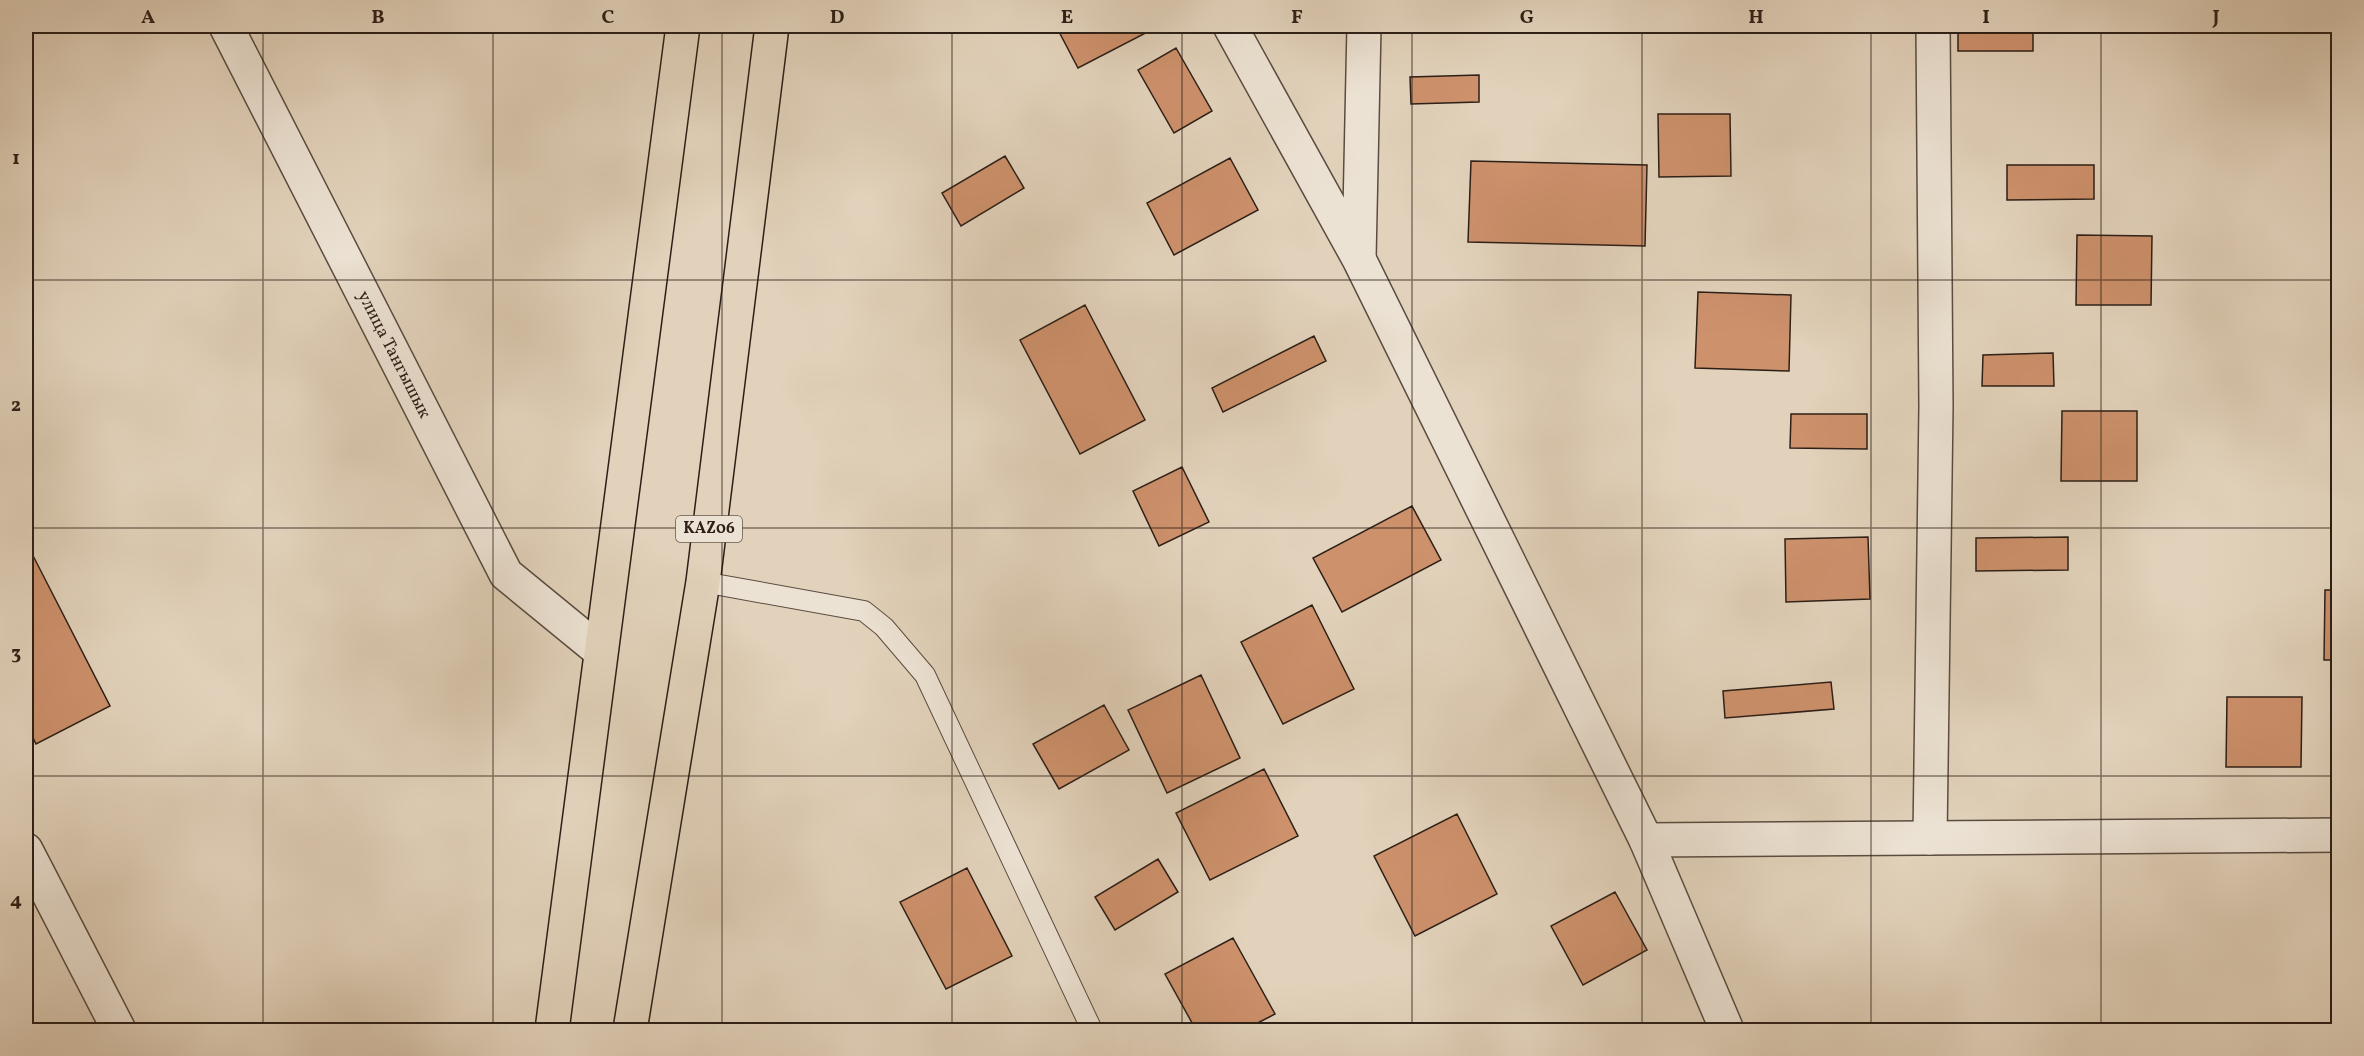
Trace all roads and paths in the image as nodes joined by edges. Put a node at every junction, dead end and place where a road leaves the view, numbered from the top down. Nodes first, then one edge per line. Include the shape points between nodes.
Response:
1 (226, 26) edge
2 (683, 26) edge
3 (772, 26) edge
4 (1230, 26) edge
5 (1364, 26) edge
6 (1933, 26) edge
7 (1359, 259) junction
8 (703, 582) junction
9 (600, 651) junction
10 (2338, 835) edge
11 (1930, 838) junction
12 (1646, 840) junction
13 (26, 850) edge
14 (119, 1030) edge
15 (552, 1030) edge
16 (630, 1030) edge
17 (1092, 1030) edge
18 (1727, 1030) edge

1 - 9 street, улица Тангышык via 506,574
2 - 9 highway
3 - 8 highway, KАZ06
4 - 7 street
5 - 7 street
6 - 11 street via 1936,406
7 - 12 street
8 - 16 highway, KАZ06
8 - 17 lane via 864,611 884,627 925,675
9 - 15 highway
10 - 11 street
11 - 12 street
12 - 18 street
13 - 14 street

